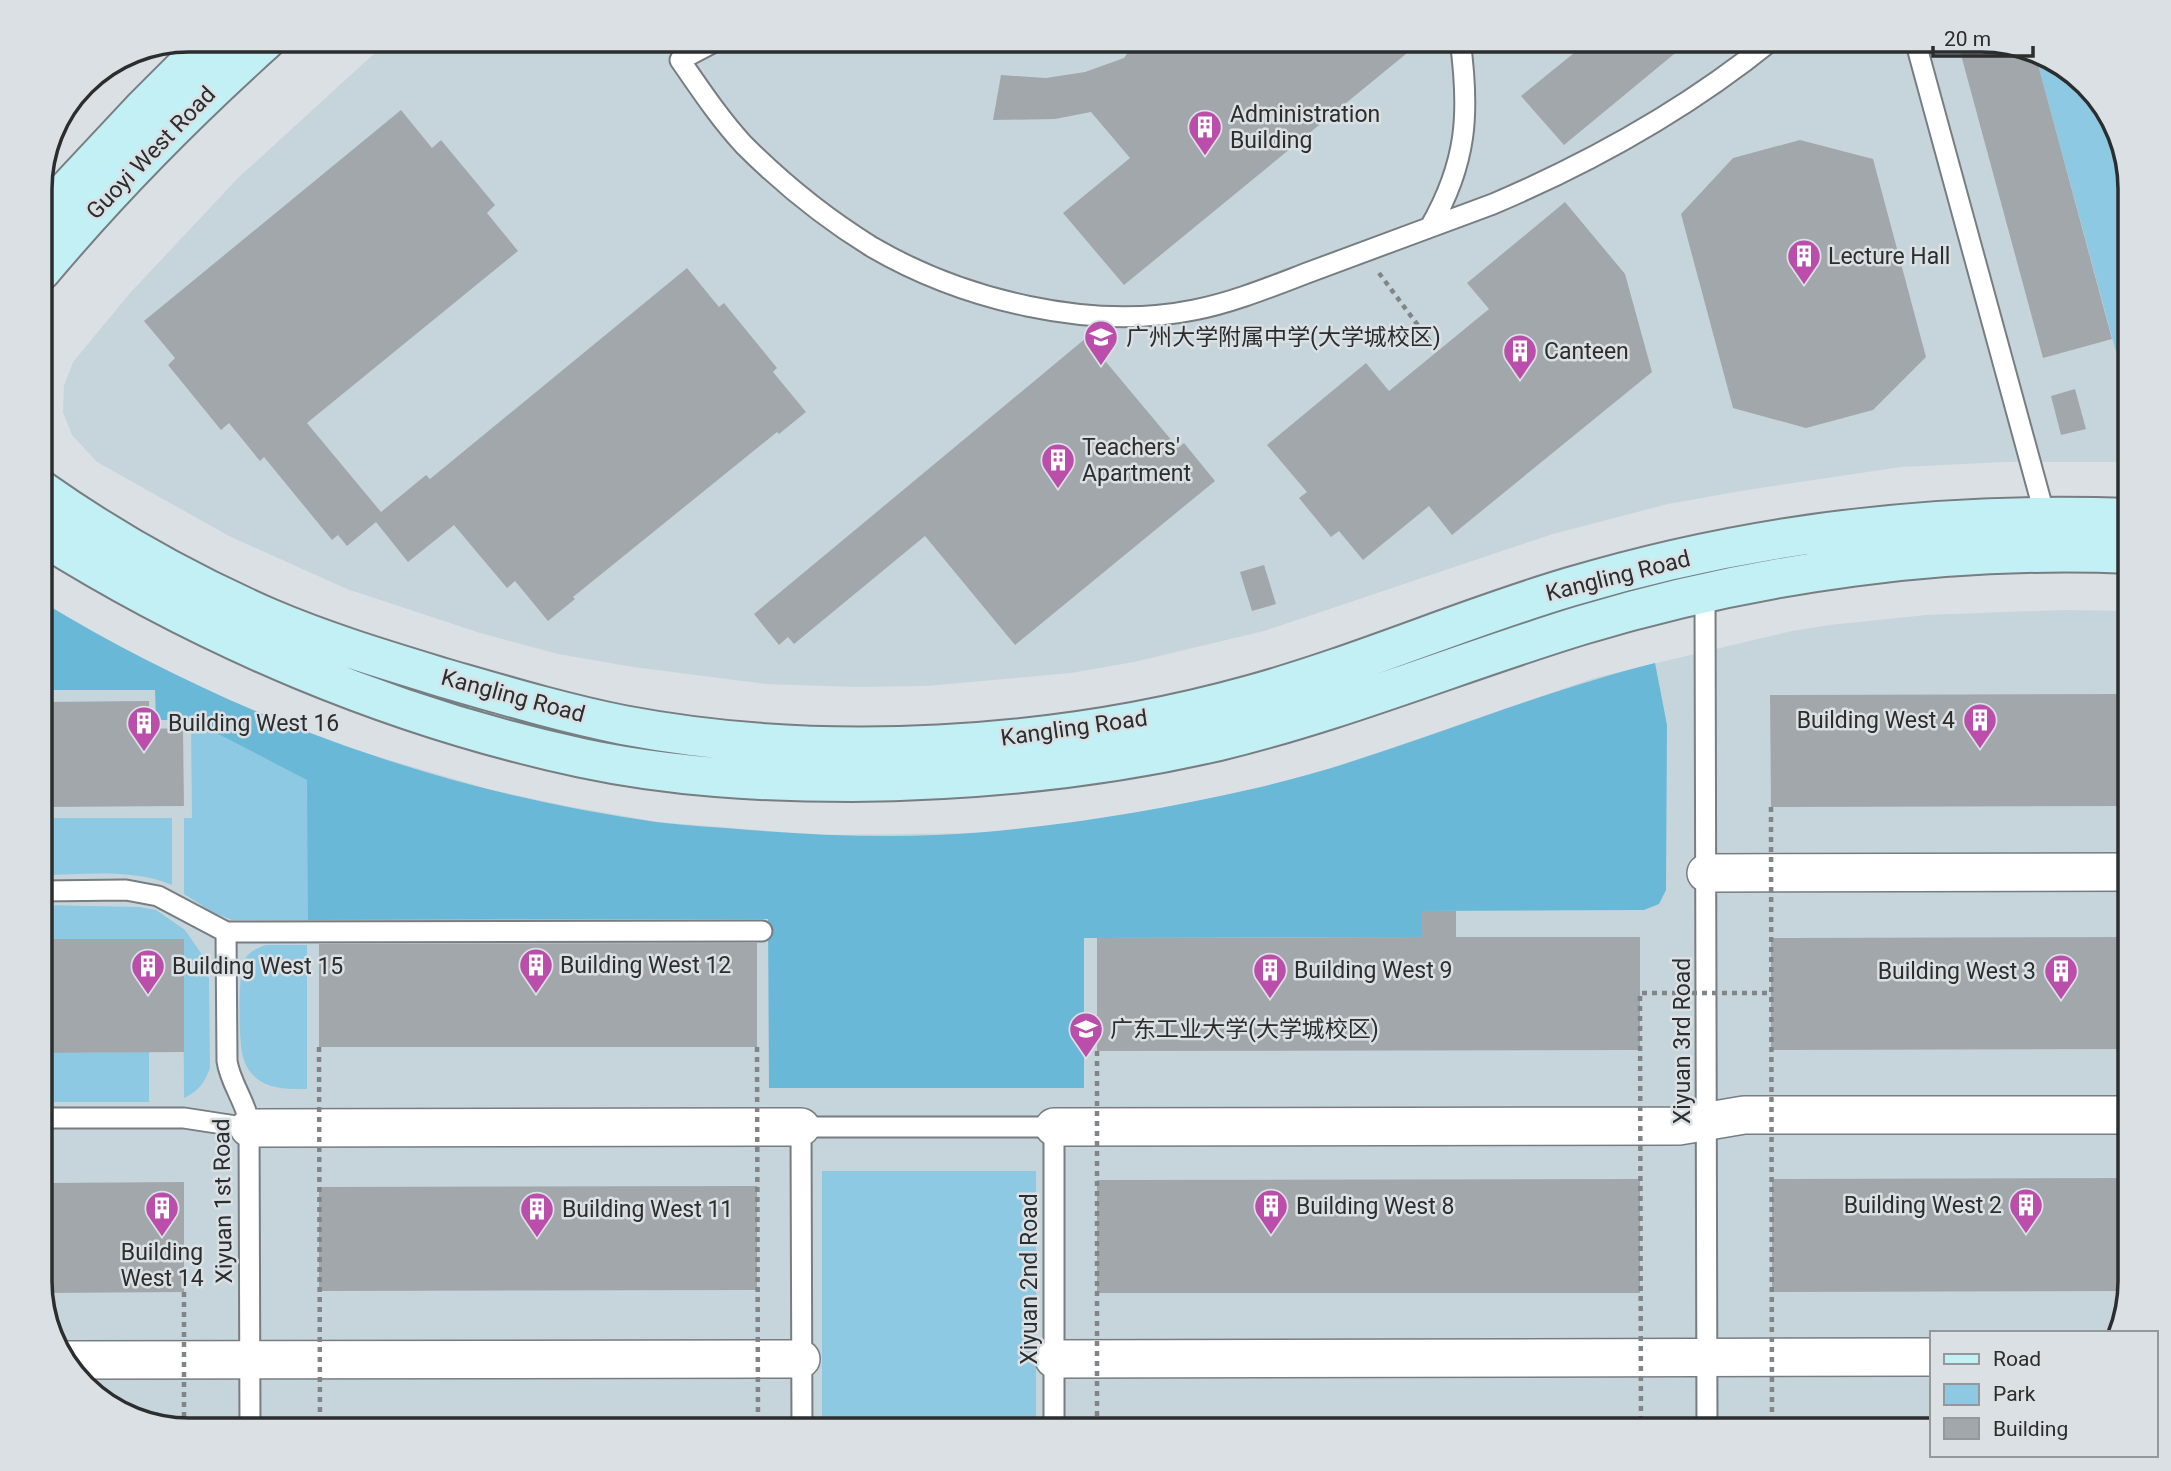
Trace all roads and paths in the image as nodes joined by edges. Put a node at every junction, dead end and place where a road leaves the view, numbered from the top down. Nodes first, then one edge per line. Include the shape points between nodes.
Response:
1 (200, 52) edge
2 (253, 52) edge
3 (695, 52) edge
4 (1461, 52) edge
5 (1756, 52) edge
6 (1919, 52) edge
7 (53, 205) edge
8 (1430, 227) junction
9 (1363, 252) junction
10 (53, 258) edge
11 (1437, 351) dead end
12 (53, 498) edge
13 (2045, 516) junction
14 (2118, 518) edge
15 (53, 543) edge
16 (2118, 554) edge
17 (1705, 594) junction
18 (1771, 807) dead end
19 (2118, 872) edge
20 (1706, 873) junction
21 (53, 891) edge
22 (762, 931) dead end
23 (226, 932) junction
24 (1771, 993) junction
25 (319, 1047) dead end
26 (757, 1047) dead end
27 (1097, 1051) dead end
28 (2118, 1115) edge
29 (53, 1118) edge
30 (1706, 1121) junction
31 (802, 1127) junction
32 (1054, 1127) junction
33 (249, 1128) junction
34 (184, 1292) dead end
35 (1707, 1357) junction
36 (1930, 1357) edge
37 (802, 1359) junction
38 (1054, 1359) junction
39 (78, 1360) edge
40 (250, 1360) junction
41 (184, 1418) edge
42 (250, 1418) edge
43 (320, 1418) edge
44 (758, 1418) edge
45 (802, 1418) edge
46 (1054, 1418) edge
47 (1097, 1418) edge
48 (1641, 1418) edge
49 (1707, 1418) edge
50 (1772, 1418) edge

1 - 7 street, Guoyi West Road
2 - 10 street, Guoyi West Road via 178,123
3 - 9 lane via 680,60 724,121 812,206 908,265 985,294 1102,316 1173,313 1232,300
4 - 8 lane via 1463,148
5 - 8 lane via 1690,101 1623,142 1536,186
6 - 13 lane
8 - 9 lane
9 - 11 path
12 - 13 street, Kangling Road via 142,555 201,586 282,623 407,666 556,710 626,725 706,737 869,746 1000,739 1170,715 1318,675 1576,585 1736,547 1887,525
13 - 14 street, Kangling Road
15 - 17 street, Kangling Road via 151,601 350,688 456,724 581,758 730,779 924,781 1112,762 1220,740 1332,709 1584,625
16 - 17 street, Kangling Road via 1937,558 1790,576
17 - 20 lane, Xiyuan 3rd Road
18 - 24 path, bridge
19 - 20 street
20 - 30 lane, Xiyuan 3rd Road
21 - 23 lane via 126,890 158,896
22 - 23 lane
23 - 33 lane, Xiyuan 1st Road via 227,1060
24 - 48 path, bridge via 1640,993
24 - 50 path, bridge
25 - 43 path, bridge
26 - 44 path, bridge
27 - 47 path, bridge
28 - 30 street via 1744,1115
29 - 33 lane via 184,1118
30 - 32 street via 1679,1126
30 - 35 lane, Xiyuan 3rd Road
31 - 32 lane
31 - 33 street
31 - 37 lane
32 - 38 lane, Xiyuan 2nd Road
33 - 40 lane, Xiyuan 1st Road
34 - 41 path, bridge
35 - 36 street
35 - 38 street
35 - 49 lane, Xiyuan 3rd Road
37 - 40 street
37 - 45 lane
38 - 46 lane, Xiyuan 2nd Road
39 - 40 street
40 - 42 lane, Xiyuan 1st Road

